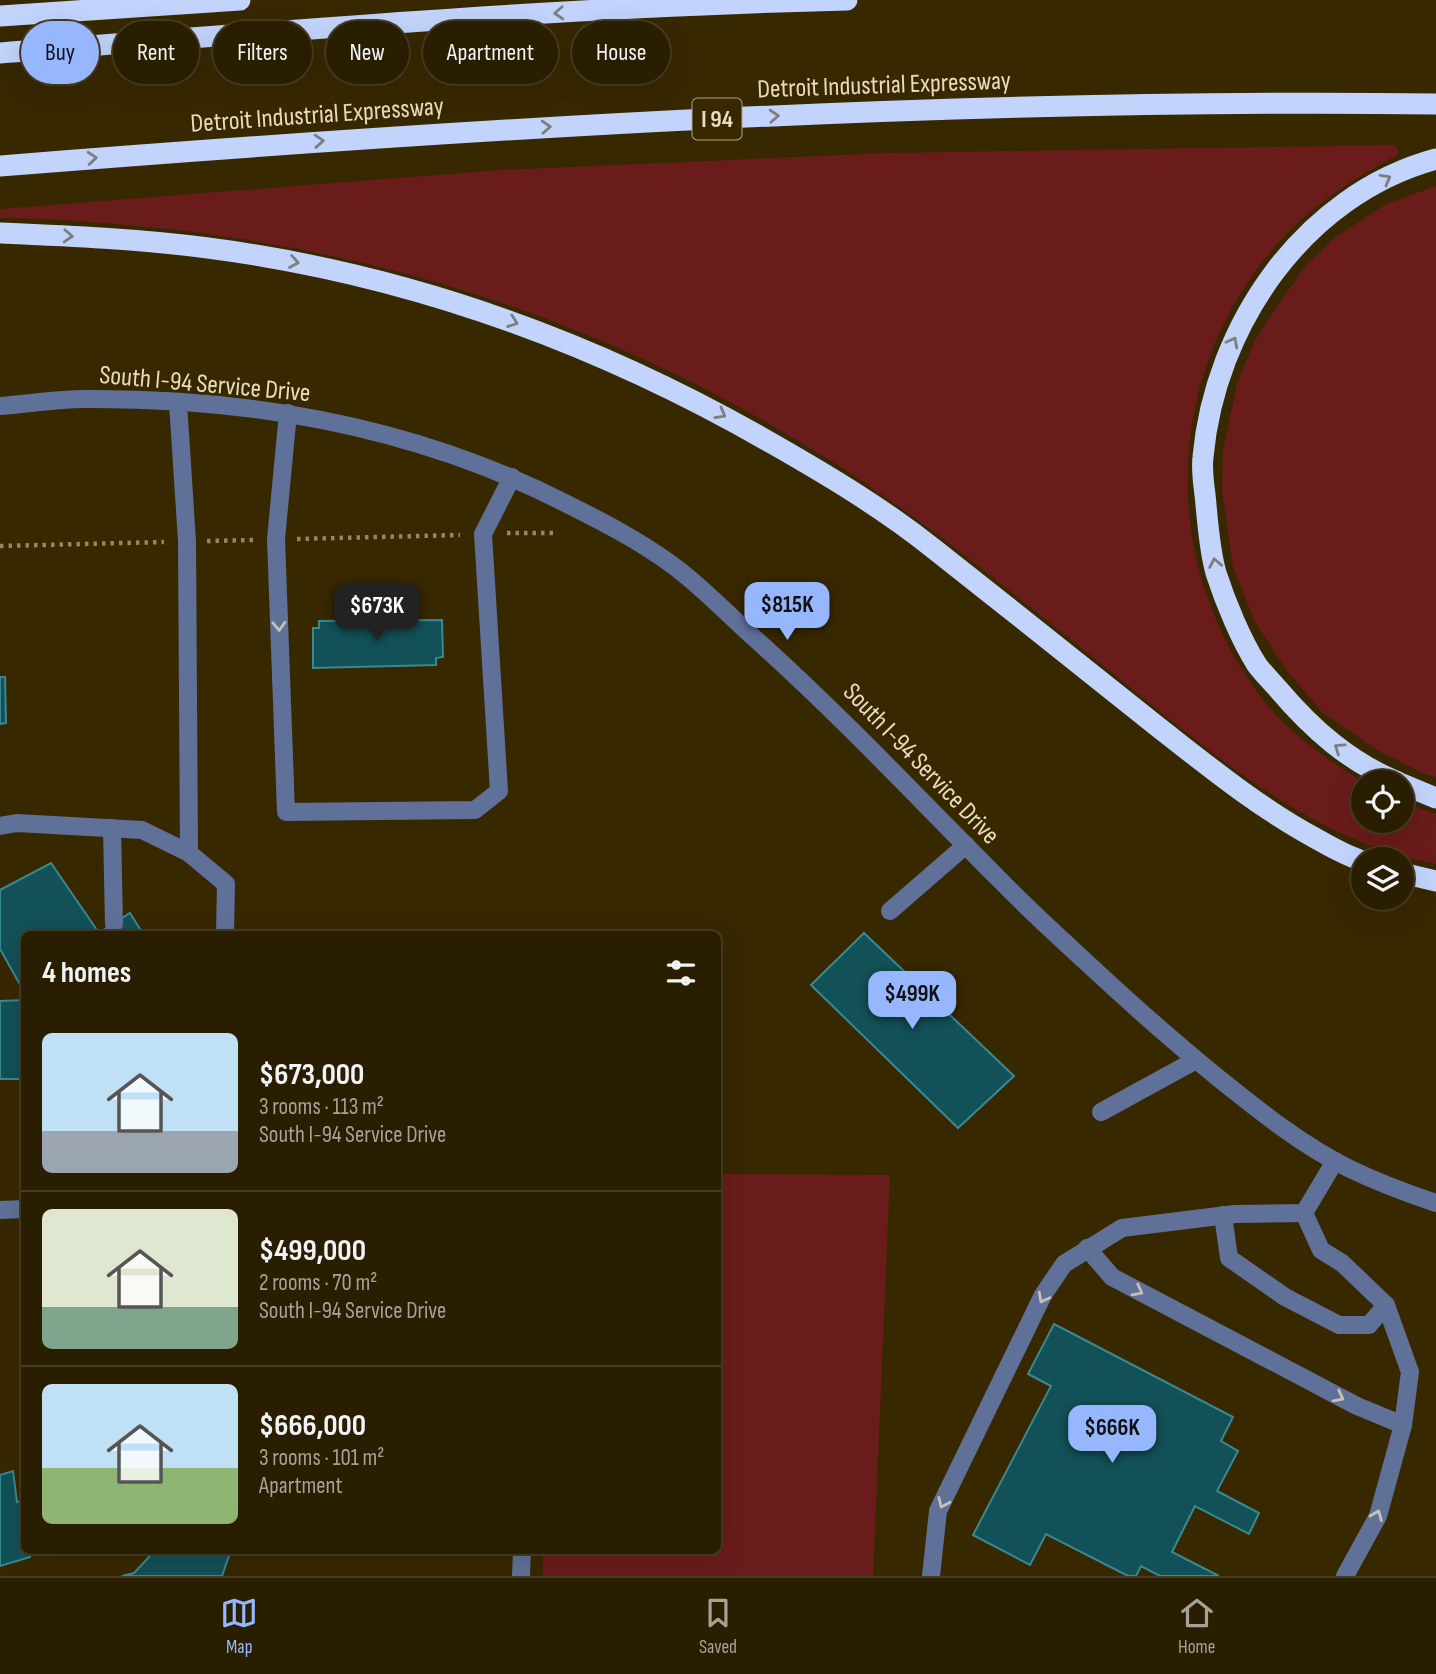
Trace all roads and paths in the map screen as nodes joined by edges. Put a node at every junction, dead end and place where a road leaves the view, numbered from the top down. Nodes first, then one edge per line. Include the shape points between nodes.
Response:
1 (240, 0) edge
2 (847, 0) edge
3 (0, 16) edge
4 (0, 53) edge
5 (1436, 104) edge
6 (1436, 159) edge
7 (0, 166) edge
8 (0, 233) edge
9 (178, 402) junction
10 (0, 406) edge
11 (288, 413) junction
12 (512, 477) junction
13 (554, 533) dead end
14 (483, 534) junction
15 (293, 539) dead end
16 (253, 540) dead end
17 (203, 541) dead end
18 (162, 542) dead end
19 (0, 545) edge
20 (1371, 770) edge
21 (1414, 789) edge
22 (1436, 799) edge
23 (0, 826) edge
24 (112, 828) junction
25 (966, 845) junction
26 (189, 853) junction
27 (1351, 858) edge
28 (1414, 876) edge
29 (1436, 881) edge
30 (890, 911) dead end
31 (114, 923) dead end
32 (226, 931) edge
33 (1196, 1060) junction
34 (1101, 1112) dead end
35 (1335, 1161) junction
36 (1436, 1203) edge
37 (21, 1209) edge
38 (0, 1210) edge
39 (1304, 1213) junction
40 (1223, 1216) junction
41 (1087, 1248) junction
42 (1387, 1305) junction
43 (1403, 1425) junction
44 (522, 1554) edge
45 (522, 1576) edge
46 (931, 1576) edge
47 (1345, 1576) edge

1 - 3 highway
2 -> 4 highway via 383,23
7 -> 5 highway, Detroit Industrial Expressway / I 94 via 509,128 818,114 1057,106
20 -> 6 highway via 1329,742 1258,665 1216,572 1202,460 1211,402 1228,351 1279,264 1314,226 1358,195 1409,166
8 -> 27 highway via 208,248 313,266 509,319 613,360 713,409 903,525 1227,781 1287,823
9 - 10 street, South I-94 Service Drive via 83,399
9 - 11 street, South I-94 Service Drive
9 - 26 street via 187,541
11 - 12 street, South I-94 Service Drive via 422,443
11 -> 14 street via 276,539 286,812 475,810 499,791
12 - 14 street
12 - 25 street, South I-94 Service Drive via 621,531 674,566 818,695
13 - 14 path
14 - 15 path
16 - 17 path
18 - 19 path
21 - 22 highway
23 - 24 street
24 - 26 street via 142,830
24 - 31 street
25 - 30 street
25 - 33 street, South I-94 Service Drive via 1122,996
26 - 32 street via 226,884
28 - 29 highway
33 - 34 street
33 - 35 street, South I-94 Service Drive via 1272,1122
35 - 36 street, South I-94 Service Drive
35 - 39 street
37 - 38 street
39 - 40 street
39 - 42 street via 1321,1250
40 - 41 street via 1122,1228
40 - 42 street via 1229,1258 1285,1297 1339,1325 1369,1325
41 -> 43 street via 1112,1277 1357,1406
41 -> 46 street via 1064,1264 1043,1295 939,1511
42 - 43 street via 1410,1372
47 -> 43 street via 1378,1516
44 - 45 street

